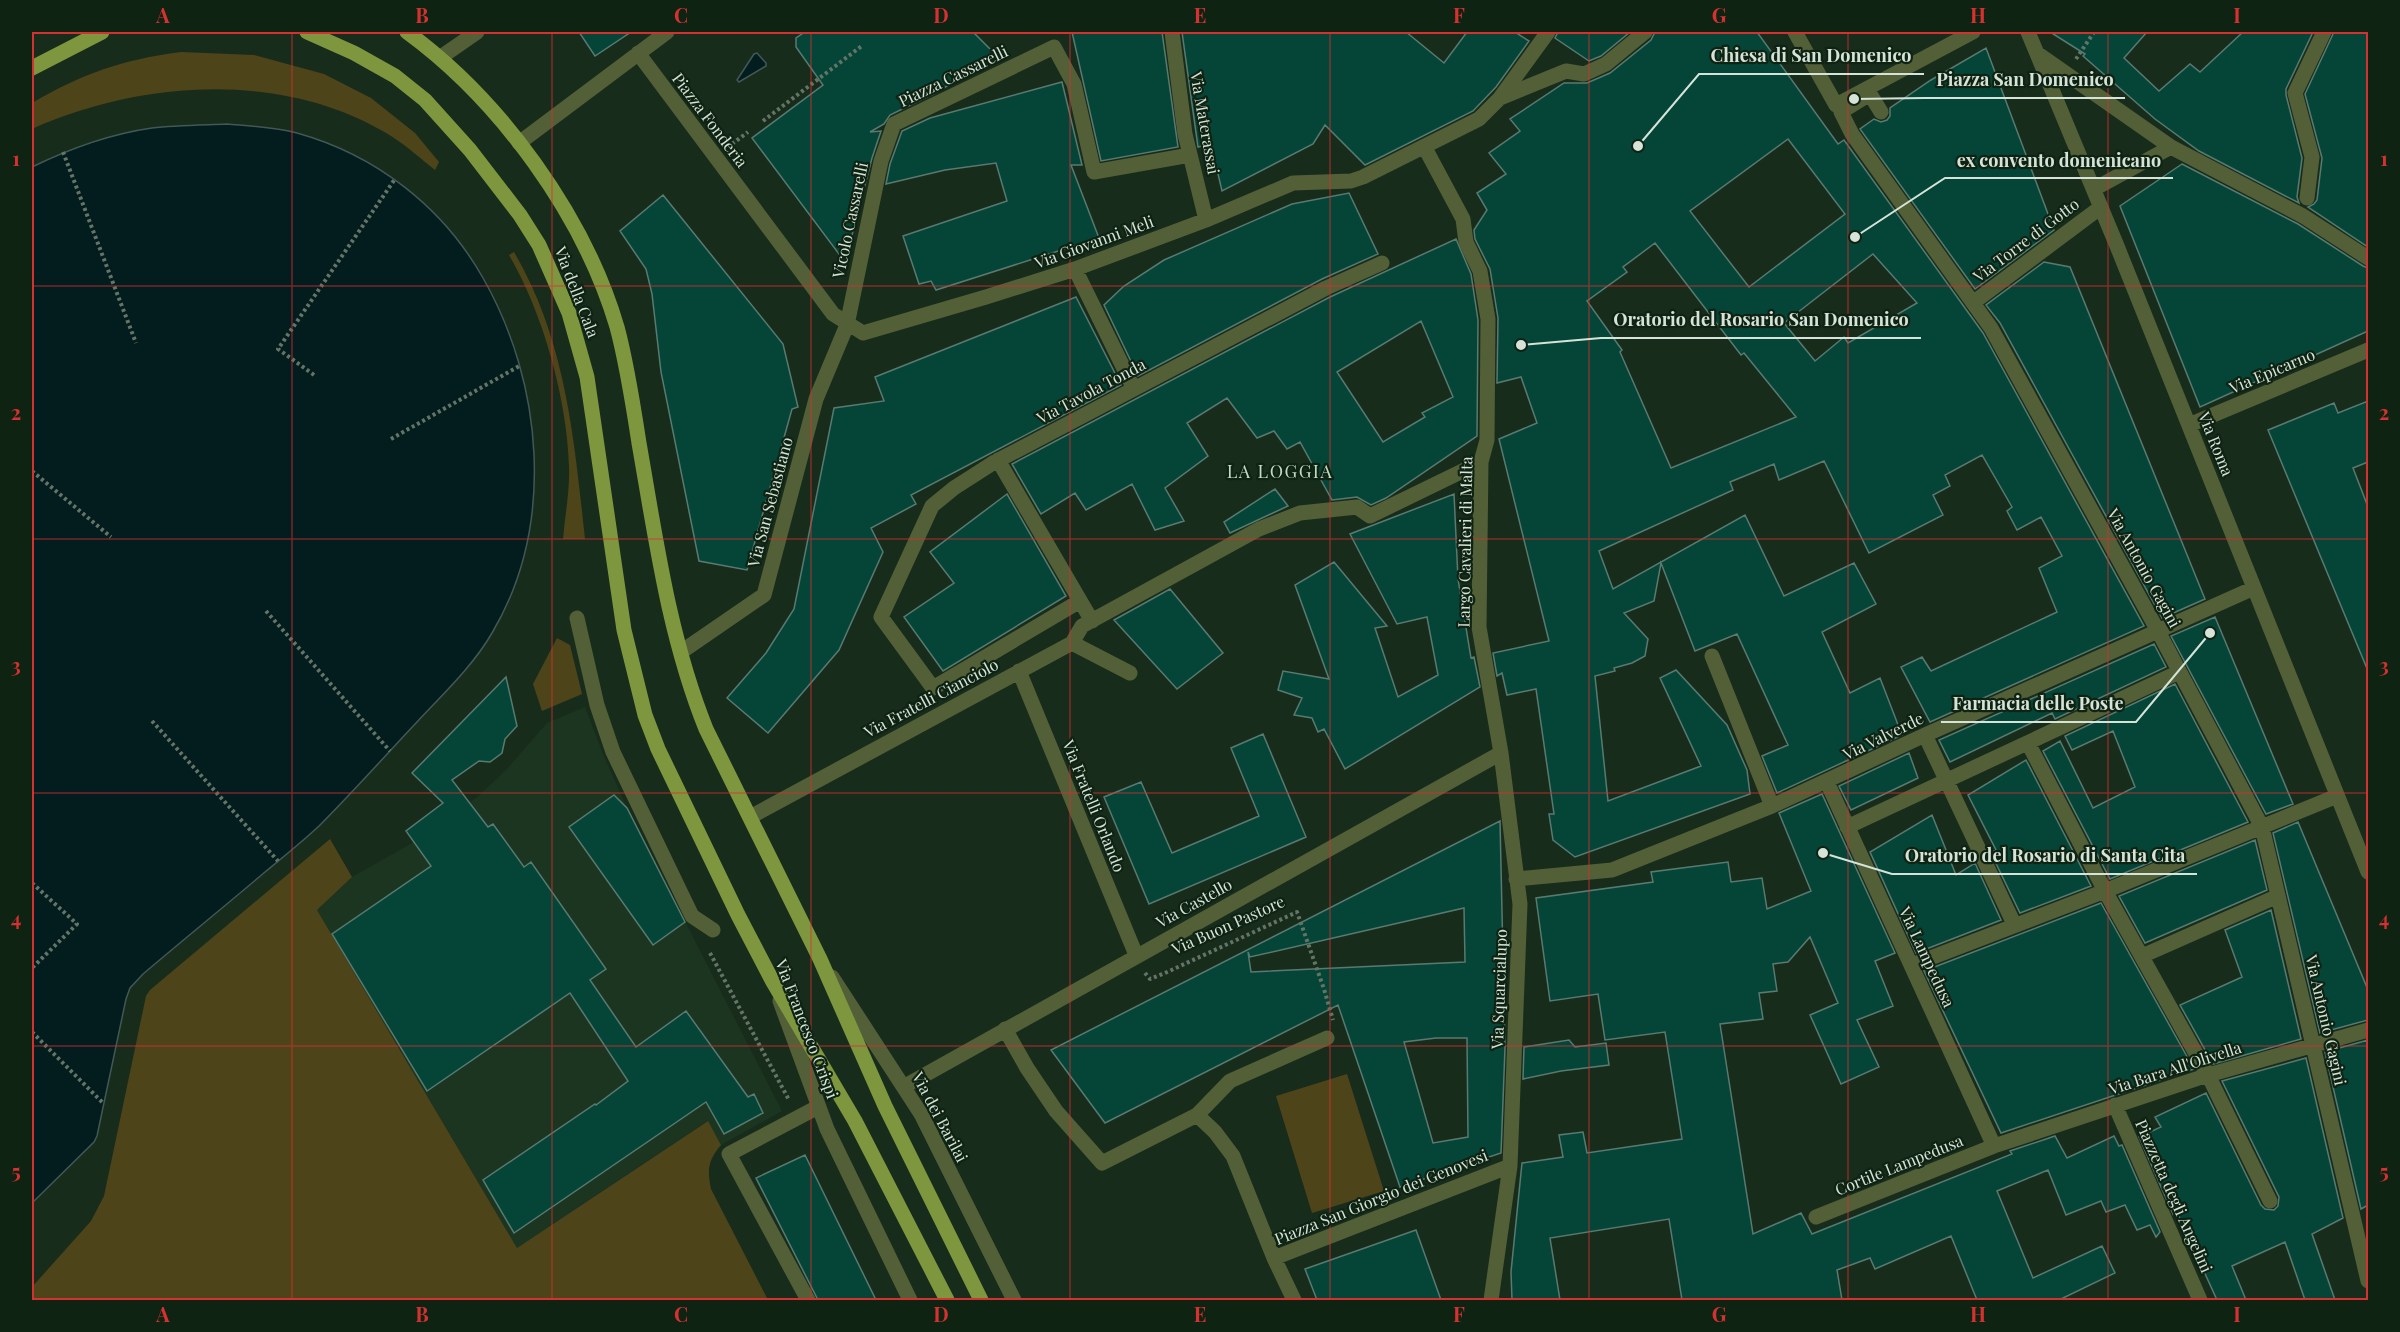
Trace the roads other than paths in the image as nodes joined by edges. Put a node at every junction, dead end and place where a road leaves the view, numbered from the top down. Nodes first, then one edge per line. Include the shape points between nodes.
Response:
1 (102, 32) edge
2 (307, 32) edge
3 (407, 32) edge
4 (420, 32) edge
5 (477, 32) edge
6 (667, 32) edge
7 (1172, 32) edge
8 (1645, 32) edge
9 (1795, 32) edge
10 (1973, 32) edge
11 (2028, 32) edge
12 (2324, 32) edge
13 (1541, 34) edge
14 (428, 47) junction
15 (638, 53) junction
16 (2037, 54) junction
17 (441, 57) junction
18 (32, 68) edge
19 (1500, 98) junction
20 (1839, 109) junction
21 (1881, 112) dead end
22 (894, 124) joint
23 (519, 143) junction
24 (1425, 147) junction
25 (2171, 147) junction
26 (1190, 155) junction
27 (2094, 189) junction
28 (2307, 198) dead end
29 (2101, 207) junction
30 (1206, 220) junction
31 (2368, 258) edge
32 (1382, 263) dead end
33 (1075, 269) junction
34 (1974, 302) junction
35 (847, 325) junction
36 (2368, 350) edge
37 (1134, 389) junction
38 (2189, 425) junction
39 (998, 460) junction
40 (1481, 462) junction
41 (2254, 588) junction
42 (1080, 601) junction
43 (577, 618) dead end
44 (1092, 621) junction
45 (2158, 631) junction
46 (1072, 643) junction
47 (681, 652) junction
48 (1712, 656) dead end
49 (633, 670) joint
50 (1019, 671) junction
51 (2179, 672) junction
52 (1130, 673) dead end
53 (1487, 680) joint
54 (1925, 735) junction
55 (2028, 743) junction
56 (1501, 753) junction
57 (1827, 782) junction
58 (1946, 782) junction
59 (2337, 796) junction
60 (1772, 807) junction
61 (750, 817) junction
62 (1847, 827) junction
63 (2262, 827) junction
64 (2368, 872) edge
65 (1516, 879) junction
66 (2105, 891) junction
67 (2278, 896) junction
68 (2014, 924) junction
69 (713, 930) dead end
70 (1136, 955) junction
71 (2142, 956) junction
72 (820, 959) junction
73 (1912, 965) junction
74 (773, 982) junction
75 (1005, 1029) junction
76 (2368, 1030) edge
77 (1327, 1038) road end
78 (2313, 1044) junction
79 (2208, 1075) junction
80 (904, 1086) junction
81 (2115, 1106) junction
82 (818, 1107) junction
83 (1197, 1115) junction
84 (1994, 1146) junction
85 (1510, 1166) junction
86 (2270, 1200) dead end
87 (1816, 1218) dead end
88 (2365, 1242) edge
89 (1274, 1258) junction
90 (2368, 1281) edge
91 (808, 1300) edge
92 (910, 1300) edge
93 (947, 1300) edge
94 (981, 1300) edge
95 (1014, 1300) edge
96 (1294, 1300) edge
97 (1491, 1300) edge
98 (2200, 1300) edge

1 - 18 main road
2 - 49 main road, Via della Cala via 394,76 425,100 470,150 539,245 569,313 587,378
3 - 14 main road, Via della Cala
4 - 14 street
5 - 17 street
6 - 15 street
7 - 26 street, Via Materassai
8 - 19 street via 1606,64 1584,74 1566,70
9 - 20 street, Via Antonio Gagini
10 - 20 street
11 - 16 street, Via Roma
12 - 28 street via 2295,93 2312,158
13 - 19 street
14 - 17 main road, Via della Cala
15 - 23 street
15 - 35 street, Piazza Fonderia via 832,314
16 - 25 street
16 - 27 street, Via Roma
17 - 23 main road, Via della Cala
19 - 24 street via 1479,119
20 - 21 street via 1870,94
20 - 34 street, Via Antonio Gagini via 1852,134
22 - 26 street, Piazza Cassarelli via 1054,47 1074,84 1094,172
22 - 35 street, Vicolo Cassarelli via 880,161
23 - 47 main road, Via della Cala via 559,198 580,236 617,327 666,594
24 - 30 street, Via Giovanni Meli via 1363,177 1293,183
24 - 40 street, Largo Cavalieri di Malta via 1463,219 1466,242 1480,272 1488,319 1487,440
25 - 27 street
25 - 31 street via 2303,216
26 - 30 street, Via Materassai
27 - 29 street, Via Roma
29 - 34 street, Via Torre di Gotto
29 - 38 street, Via Roma
30 - 33 street, Via Giovanni Meli
32 - 37 street, Via Tavola Tonda via 1326,288
33 - 35 street, Via Giovanni Meli via 863,333
33 - 37 street
34 - 45 street, Via Antonio Gagini
35 - 47 street, Via San Sebastiano via 816,399 764,595
36 - 38 street, Via Epicarno
37 - 39 street, Via Tavola Tonda
38 - 41 street, Via Roma
39 - 42 street
39 - 42 street, Via Tavola Tonda via 932,506 881,617 933,688
40 - 44 street via 1370,516 1357,507 1290,517
40 - 53 street, Largo Cavalieri di Malta via 1479,627
41 - 45 street, Via Valverde
41 - 59 street, Via Roma
42 - 44 street
43 - 69 street via 597,705 616,761 692,916
44 - 46 street via 1082,626
45 - 51 street, Via Antonio Gagini
45 - 54 street, Via Valverde
46 - 50 street, Via Fratelli Cianciolo
46 - 52 street
47 - 61 main road via 706,729
48 - 60 street
49 - 74 main road, Via Francesco Crispi via 645,715 679,795
50 - 61 street, Via Fratelli Cianciolo
50 - 70 street, Via Fratelli Orlando
51 - 55 street
51 - 63 street, Via Antonio Gagini
53 - 56 street, Via Squarcialupo
54 - 57 street, Via Valverde
54 - 58 street
55 - 58 street
55 - 66 street
56 - 65 street, Via Squarcialupo
56 - 70 street, Via Castello
57 - 60 street, Via Valverde
57 - 62 street, Via Lampedusa
58 - 62 street
58 - 68 street
59 - 63 street
59 - 64 street, Via Roma
60 - 65 street, Via Valverde via 1612,870
61 - 72 main road
62 - 73 street, Via Lampedusa
63 - 66 street
63 - 67 street, Via Antonio Gagini
65 - 85 street, Via Squarcialupo via 1520,904
66 - 68 street
66 - 71 street
67 - 71 street
67 - 78 street, Via Antonio Gagini
68 - 73 street
70 - 75 street, Via Castello
71 - 79 street
72 - 80 street, Via dei Barilai
72 - 94 main road via 885,1106
73 - 84 street, Via Lampedusa
74 - 82 street, Via Francesco Crispi
74 - 93 main road via 855,1120
75 - 80 street, Via Castello
75 - 83 street via 1056,1111 1102,1163
76 - 78 street, Via Bara All'Olivella
77 - 83 street via 1230,1081
78 - 79 street, Via Bara All'Olivella
78 - 88 street, Via Antonio Gagini
79 - 81 street, Via Bara All'Olivella
79 - 86 street
80 - 95 street, Via dei Barilai
81 - 84 street, Via Bara All'Olivella
81 - 98 street, Piazzetta degli Angelini
82 - 91 street via 729,1154
82 - 92 street, Via Francesco Crispi
83 - 89 street via 1233,1156
84 - 87 street, Cortile Lampedusa
85 - 89 street, Piazza San Giorgio dei Genovesi
85 - 97 street, Via Squarcialupo
88 - 90 street, Via Antonio Gagini
89 - 96 street, Piazza San Giorgio dei Genovesi

